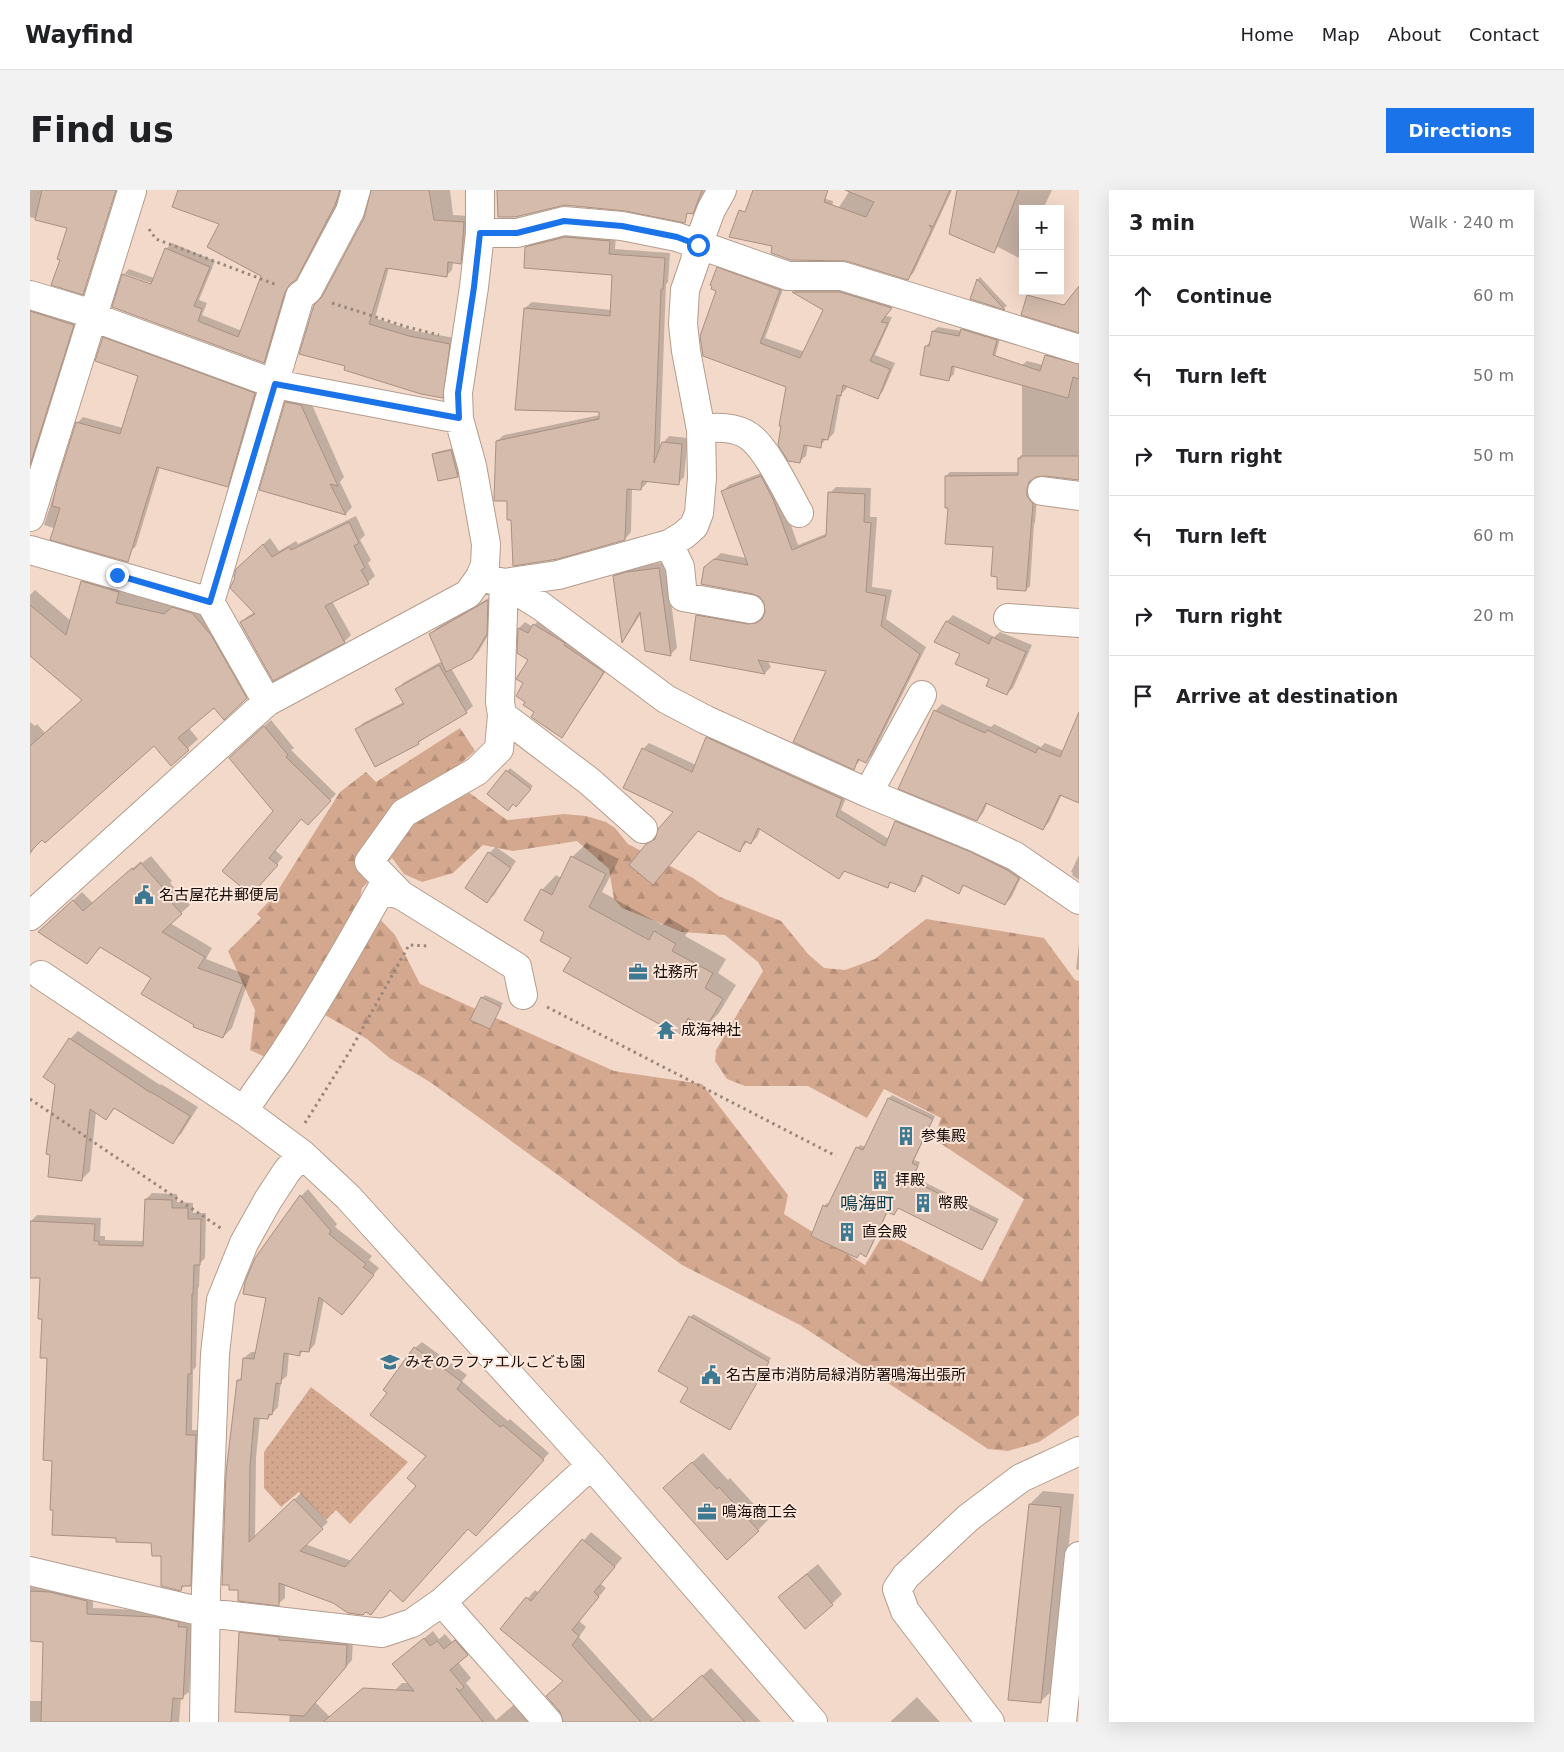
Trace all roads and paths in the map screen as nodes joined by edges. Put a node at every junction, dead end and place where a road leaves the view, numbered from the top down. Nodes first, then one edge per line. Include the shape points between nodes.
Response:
1 (356, 190) edge
2 (480, 190) edge
3 (722, 190) edge
4 (132, 191) edge
5 (480, 233) junction
6 (698, 245) junction
7 (30, 295) edge
8 (92, 315) junction
9 (1079, 349) edge
10 (275, 384) junction
11 (459, 418) junction
12 (700, 430) junction
13 (1042, 491) dead end
14 (1079, 496) edge
15 (799, 514) dead end
16 (30, 517) edge
17 (669, 544) junction
18 (30, 550) edge
19 (492, 580) junction
20 (210, 602) junction
21 (750, 609) dead end
22 (1008, 618) dead end
23 (1079, 623) edge
24 (922, 695) dead end
25 (267, 702) junction
26 (502, 715) junction
27 (868, 794) junction
28 (643, 829) dead end
29 (401, 895) junction
30 (1079, 900) edge
31 (30, 916) edge
32 (436, 950) dead end
33 (34, 979) edge
34 (523, 995) joint
35 (30, 1099) edge
36 (244, 1111) junction
37 (305, 1123) dead end
38 (302, 1154) junction
39 (836, 1156) dead end
40 (244, 1243) junction
41 (1079, 1451) edge
42 (591, 1465) junction
43 (1079, 1556) edge
44 (30, 1571) edge
45 (442, 1602) junction
46 (207, 1613) junction
47 (204, 1722) edge
48 (548, 1722) edge
49 (813, 1722) edge
50 (990, 1722) edge
51 (1062, 1722) edge

1 - 10 street via 350,211 308,290 300,296
2 - 5 street
3 - 6 street
4 - 8 street
5 - 6 street via 517,233 564,221 622,226 677,237
5 - 11 street via 458,393
6 - 9 street via 788,276 842,276
6 - 12 street via 686,290 682,324
7 - 8 street
8 - 10 street
8 - 16 street
10 - 11 street
10 - 20 street
11 - 19 street via 472,466 486,544 485,565
12 - 15 street via 731,429 748,435 762,450
12 - 17 street via 702,478 699,513 694,526
13 - 14 street
17 - 19 street via 558,575
17 - 21 street via 680,566 683,597
18 - 20 street
19 - 25 street
19 - 26 street
19 - 27 street via 541,606 666,699
20 - 25 street
22 - 23 street
24 - 27 street
25 - 31 street
26 - 28 street via 589,781
26 - 29 street via 500,750 477,771 404,813 369,862
27 - 30 street via 1014,856
29 - 34 street via 517,967
29 - 36 street via 381,890 324,991
32 - 37 path via 427,945 409,946
33 - 36 street
34 - 39 path
35 - 40 path
36 - 38 street
38 - 40 street via 268,1200
38 - 42 street via 348,1197
40 - 46 street via 221,1300 218,1320
41 - 50 street via 1021,1478 968,1518 906,1576 897,1589 904,1611
42 - 45 street
42 - 49 street
43 - 51 street
44 - 46 street
45 - 46 street via 412,1623 382,1633
45 - 48 street
46 - 47 street

